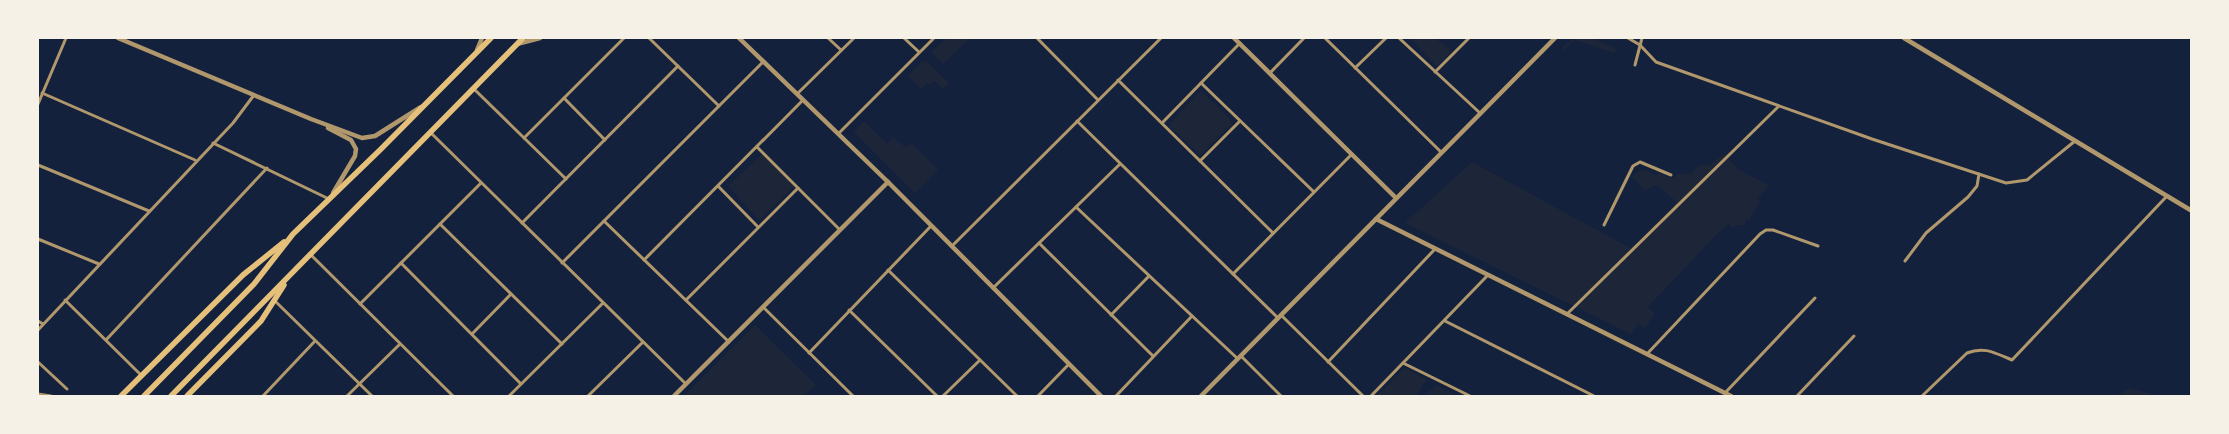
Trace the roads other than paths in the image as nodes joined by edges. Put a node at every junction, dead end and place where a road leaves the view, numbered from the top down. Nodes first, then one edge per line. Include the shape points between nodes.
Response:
1 (66, 38) edge
2 (118, 38) edge
3 (482, 38) edge
4 (491, 38) edge
5 (524, 38) edge
6 (540, 38) edge
7 (624, 38) edge
8 (649, 38) edge
9 (739, 38) edge
10 (828, 38) edge
11 (854, 38) edge
12 (904, 38) edge
13 (934, 38) edge
14 (1037, 38) edge
15 (1160, 38) edge
16 (1234, 38) edge
17 (1304, 38) edge
18 (1325, 38) edge
19 (1386, 38) edge
20 (1398, 38) edge
21 (1469, 38) edge
22 (1555, 38) edge
23 (1628, 38) edge
24 (1642, 38) edge
25 (1904, 38) edge
26 (129, 40) edge
27 (1240, 43) junction
28 (517, 44) junction
29 (1640, 45) junction
30 (841, 50) junction
31 (920, 52) junction
32 (476, 53) junction
33 (764, 61) junction
34 (1635, 65) dead end
35 (678, 66) junction
36 (1355, 68) junction
37 (1435, 72) junction
38 (1270, 73) junction
39 (1118, 80) junction
40 (1201, 83) junction
41 (473, 88) junction
42 (42, 93) junction
43 (797, 94) junction
44 (254, 95) junction
45 (564, 98) junction
46 (804, 100) junction
47 (1098, 100) junction
48 (428, 102) junction
49 (38, 104) edge
50 (719, 106) junction
51 (1779, 106) junction
52 (1480, 114) junction
53 (311, 119) junction
54 (1077, 121) junction
55 (1240, 121) junction
56 (1162, 123) junction
57 (430, 132) junction
58 (838, 134) junction
59 (524, 138) junction
60 (605, 140) junction
61 (2075, 141) junction
62 (212, 143) junction
63 (757, 146) junction
64 (1441, 152) junction
65 (1352, 154) junction
66 (196, 160) junction
67 (1200, 161) junction
68 (1120, 164) junction
69 (38, 165) edge
70 (267, 168) junction
71 (1978, 174) junction
72 (1671, 175) dead end
73 (566, 179) junction
74 (888, 182) junction
75 (481, 183) junction
76 (718, 186) junction
77 (798, 188) junction
78 (1314, 192) junction
79 (2167, 196) junction
80 (1396, 198) junction
81 (330, 199) junction
82 (1076, 207) junction
83 (149, 211) junction
84 (2192, 211) edge
85 (1376, 219) junction
86 (604, 221) junction
87 (522, 223) junction
88 (440, 224) junction
89 (1604, 224) dead end
90 (931, 226) junction
91 (758, 228) junction
92 (840, 230) junction
93 (1273, 233) junction
94 (293, 234) junction
95 (38, 240) edge
96 (1039, 243) junction
97 (952, 246) junction
98 (1818, 246) dead end
99 (1435, 249) junction
100 (310, 254) junction
101 (644, 260) junction
102 (1905, 261) dead end
103 (401, 263) junction
104 (562, 263) junction
105 (99, 264) junction
106 (888, 270) junction
107 (1233, 274) junction
108 (1149, 276) junction
109 (1488, 276) junction
110 (288, 278) junction
111 (992, 288) junction
112 (511, 294) junction
113 (1815, 298) dead end
114 (65, 300) junction
115 (275, 300) junction
116 (686, 300) junction
117 (603, 303) junction
118 (360, 304) junction
119 (763, 308) junction
120 (849, 310) junction
121 (1567, 314) junction
122 (1111, 315) junction
123 (1192, 316) junction
124 (1280, 317) junction
125 (38, 321) edge
126 (1445, 321) junction
127 (43, 324) junction
128 (38, 330) edge
129 (472, 334) junction
130 (1854, 336) dead end
131 (106, 340) junction
132 (316, 341) junction
133 (643, 342) junction
134 (729, 342) junction
135 (400, 344) junction
136 (562, 344) junction
137 (808, 353) junction
138 (1647, 355) junction
139 (1153, 356) junction
140 (1239, 358) junction
141 (980, 360) junction
142 (38, 362) edge
143 (1328, 362) junction
144 (1403, 363) junction
145 (1069, 364) junction
146 (141, 375) junction
147 (359, 384) junction
148 (521, 384) junction
149 (686, 385) junction
150 (67, 389) dead end
151 (1725, 393) junction
152 (38, 394) edge
153 (121, 395) edge
154 (51, 396) edge
155 (144, 396) edge
156 (171, 396) edge
157 (187, 396) edge
158 (263, 396) edge
159 (347, 396) edge
160 (372, 396) edge
161 (453, 396) edge
162 (509, 396) edge
163 (588, 396) edge
164 (674, 396) edge
165 (853, 396) edge
166 (938, 396) edge
167 (943, 396) edge
168 (1017, 396) edge
169 (1038, 396) edge
170 (1101, 396) edge
171 (1116, 396) edge
172 (1201, 396) edge
173 (1281, 396) edge
174 (1363, 396) edge
175 (1371, 396) edge
176 (1470, 396) edge
177 (1594, 396) edge
178 (1731, 396) edge
179 (1797, 396) edge
180 (1922, 396) edge

1 - 42 street
2 - 26 street
3 - 32 street
4 - 32 highway
5 - 28 highway
6 - 28 street
7 - 45 street
8 - 35 street
9 - 33 street
10 - 30 street
11 - 30 street
12 - 31 street
13 - 31 street
14 - 47 street
15 - 39 street
16 - 27 street
17 - 38 street
18 - 36 street
19 - 36 street
20 - 37 street
21 - 37 street
22 - 52 street
23 - 29 street
24 - 29 street
25 - 61 street
26 - 44 street
27 - 38 street
27 - 40 street
28 - 41 highway
29 - 34 street
29 - 51 street via 1656,62
30 - 43 street
31 - 58 street
32 - 48 highway
33 - 43 street
33 - 50 street
35 - 50 street
35 - 60 street
36 - 64 street
37 - 52 street
38 - 65 street
39 - 47 street
39 - 56 street
40 - 55 street
40 - 56 street
41 - 57 highway
41 - 59 street
42 - 49 street
42 - 66 street
43 - 46 street
44 - 53 street
44 - 62 street
45 - 59 street
45 - 60 street
46 - 58 street
46 - 63 street
47 - 54 street
48 - 53 street via 370,138
48 - 81 highway
50 - 86 street
51 - 71 street
51 - 121 street
52 - 64 street
53 - 81 street via 351,140 356,149
54 - 68 street
54 - 97 street
55 - 67 street
55 - 78 street
56 - 67 street
57 - 75 street
57 - 100 highway
58 - 74 street
59 - 73 street
60 - 73 street
61 - 71 street via 2027,180 2006,183
61 - 79 street
62 - 66 street
62 - 70 street
63 - 76 street
63 - 77 street
64 - 80 street
65 - 78 street
65 - 80 street
66 - 83 street
67 - 93 street
68 - 82 street
68 - 107 street
69 - 83 street
70 - 81 street
70 - 131 street
71 - 102 street via 1977,186 1968,197 1926,232
72 - 89 street via 1636,163
73 - 87 street
74 - 90 street
74 - 92 street
75 - 87 street
75 - 88 street
76 - 91 street
76 - 101 street
77 - 91 street
77 - 92 street
78 - 93 street
79 - 84 street
79 - 180 street via 2012,360 1983,348 1967,353
80 - 85 street
81 - 94 highway
82 - 96 street
82 - 108 street
83 - 105 street
85 - 99 street
85 - 124 street
86 - 101 street
86 - 104 street
87 - 104 street
88 - 103 street
88 - 112 street
90 - 97 street
90 - 106 street
91 - 116 street
92 - 119 street
93 - 107 street
94 - 146 highway via 243,275
94 - 155 highway via 254,284
95 - 105 street
96 - 111 street
96 - 122 street
97 - 111 street
98 - 138 street via 1766,230
99 - 109 street
99 - 143 street
100 - 110 highway
100 - 118 street
101 - 116 street
103 - 118 street
103 - 129 street
104 - 117 street
105 - 114 street
106 - 120 street
106 - 141 street
107 - 124 street
108 - 122 street
108 - 123 street
109 - 121 street
109 - 126 street
110 - 115 highway
110 - 156 highway
111 - 145 street
112 - 129 street
112 - 136 street
113 - 151 street
114 - 127 street
114 - 131 street
115 - 132 street
115 - 157 highway via 261,321
116 - 134 street
117 - 133 street
117 - 136 street
118 - 135 street
119 - 134 street
119 - 137 street
120 - 137 street
120 - 166 street
121 - 138 street
122 - 139 street
123 - 139 street
123 - 140 street
124 - 140 street
124 - 143 street
125 - 127 street
126 - 144 street
126 - 177 street
127 - 128 street
129 - 148 street
130 - 179 street
131 - 146 street
132 - 147 street
132 - 158 street
133 - 149 street
133 - 163 street
134 - 149 street
135 - 147 street
135 - 161 street
136 - 148 street
137 - 165 street
138 - 151 street
139 - 171 street
140 - 172 street
140 - 173 street
141 - 167 street
141 - 168 street
142 - 150 street
143 - 174 street
144 - 175 street
144 - 176 street
145 - 169 street
145 - 170 street
146 - 153 highway
147 - 159 street
147 - 160 street
148 - 162 street
149 - 164 street
151 - 178 street
152 - 154 street

